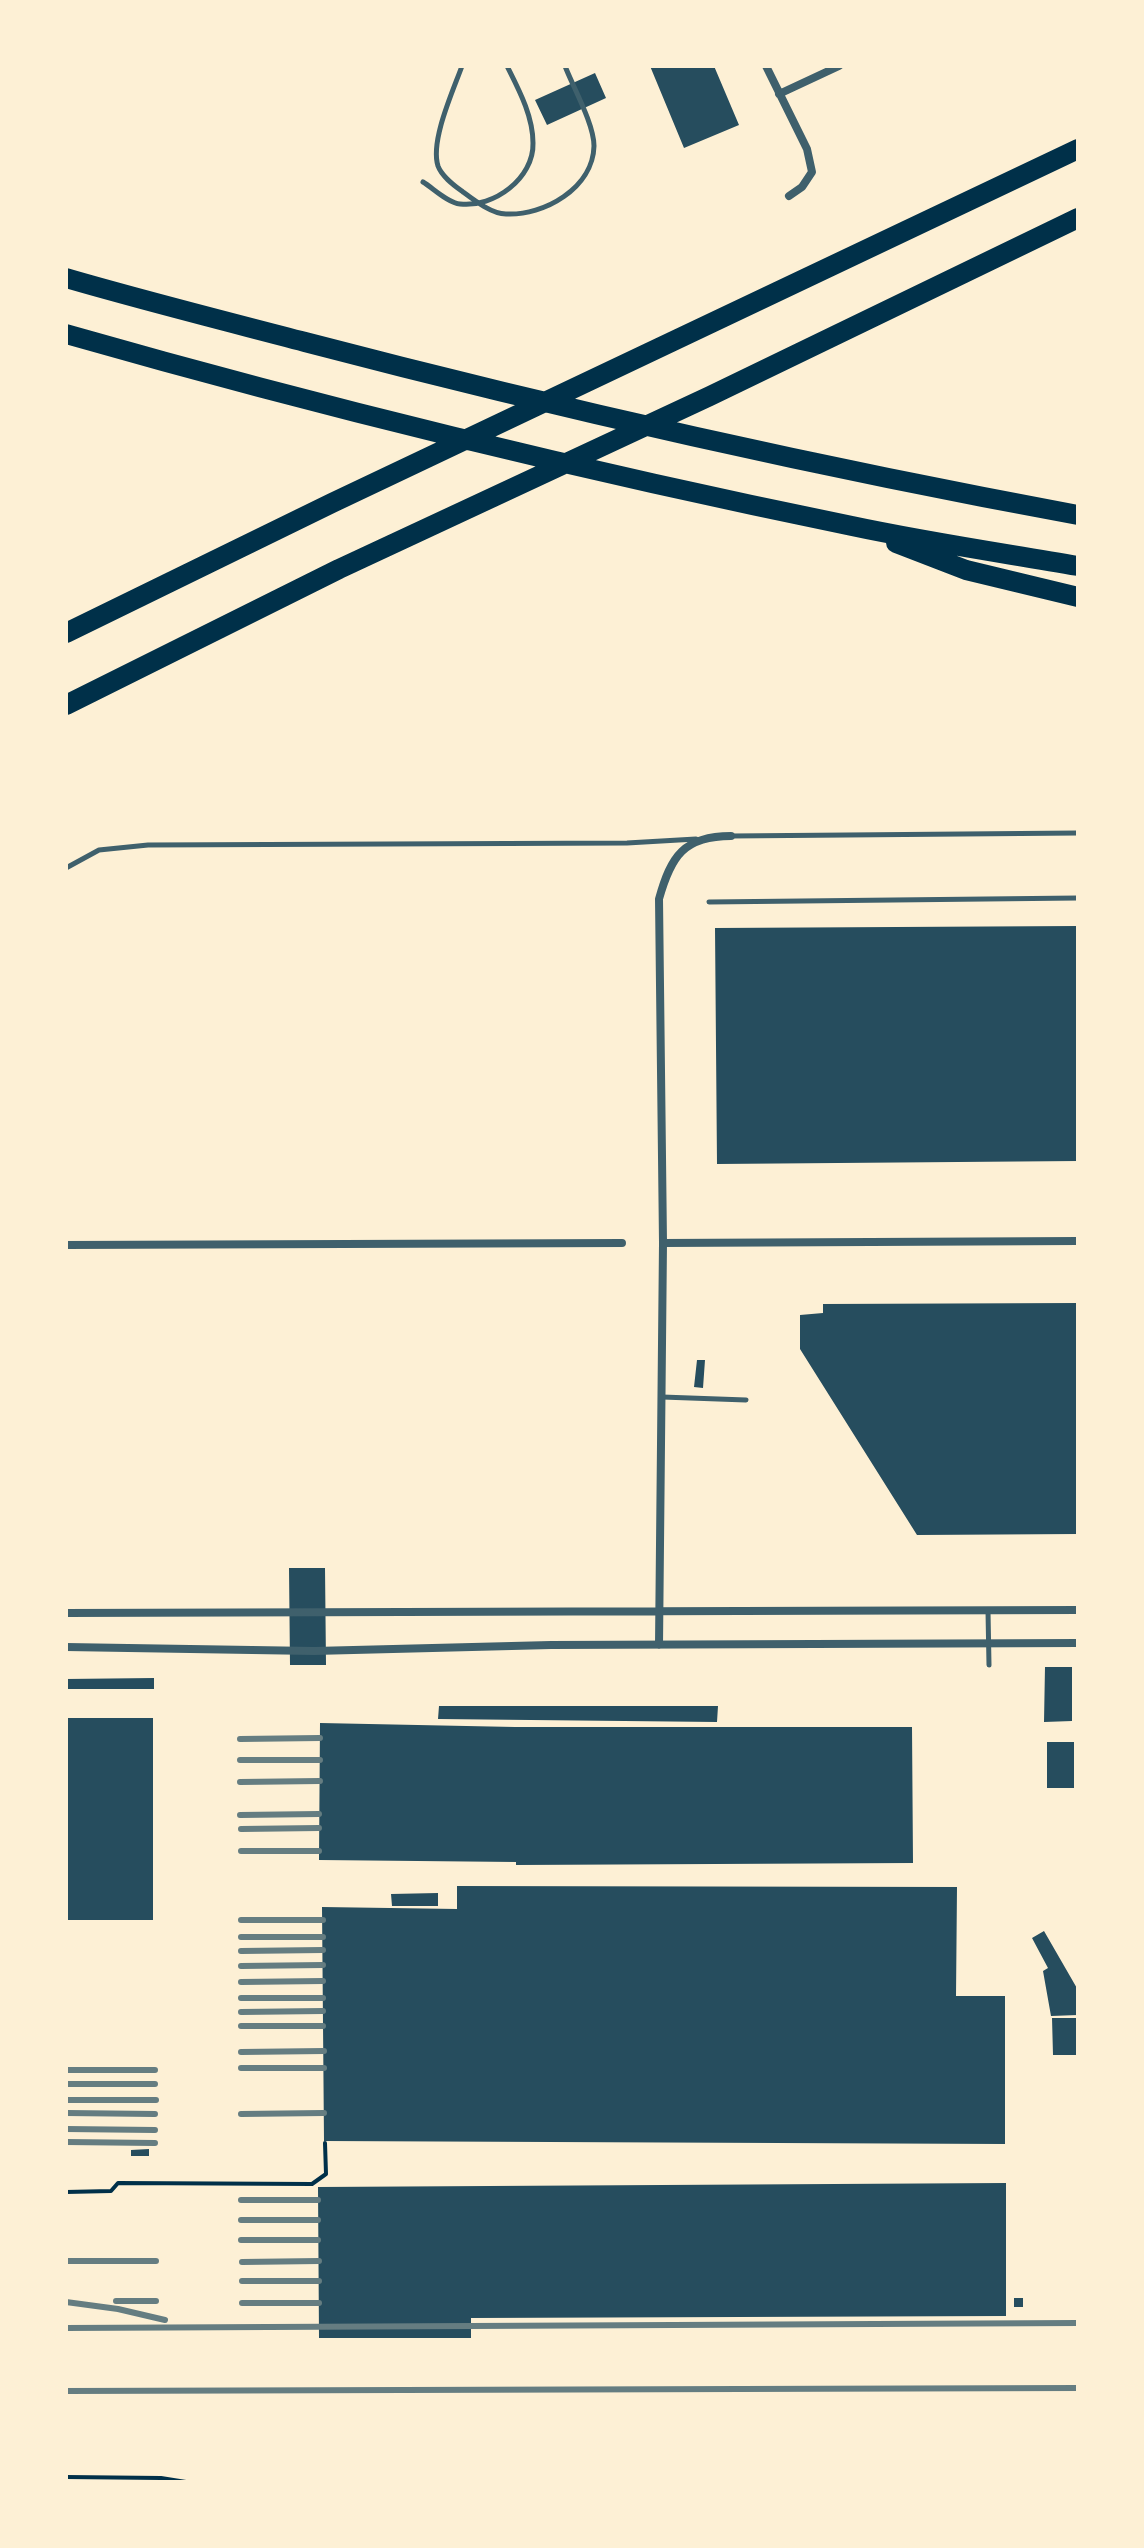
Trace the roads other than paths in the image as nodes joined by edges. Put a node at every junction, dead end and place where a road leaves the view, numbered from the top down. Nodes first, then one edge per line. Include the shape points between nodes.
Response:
1 (462, 66) edge
2 (507, 66) edge
3 (565, 66) edge
4 (766, 66) edge
5 (839, 66) edge
6 (779, 94) junction
7 (1078, 149) edge
8 (423, 182) dead end
9 (789, 196) dead end
10 (478, 203) junction
11 (1078, 218) edge
12 (66, 278) edge
13 (66, 334) edge
14 (1078, 515) edge
15 (855, 527) junction
16 (1078, 566) edge
17 (1078, 597) edge
18 (66, 633) edge
19 (66, 705) edge
20 (1078, 833) edge
21 (731, 836) joint
22 (696, 839) junction
23 (66, 868) edge
24 (1078, 898) edge
25 (709, 902) dead end
26 (1078, 1241) edge
27 (622, 1243) dead end
28 (663, 1243) junction
29 (66, 1245) edge
30 (662, 1397) junction
31 (746, 1400) dead end
32 (988, 1610) junction
33 (1078, 1610) edge
34 (660, 1611) junction
35 (66, 1613) edge
36 (989, 1643) junction
37 (1078, 1643) edge
38 (659, 1645) junction
39 (66, 1647) edge
40 (989, 1665) dead end

1 - 10 lane via 437,142 438,167
2 - 10 lane via 526,104 534,144 523,176 500,195
3 - 10 lane via 594,146 577,186 544,209 504,215
4 - 6 street
5 - 6 street
6 - 9 street via 807,149 812,172
7 - 18 highway
8 - 10 lane via 458,204
11 - 19 highway via 339,569
12 - 14 highway via 488,390 899,482
13 - 15 highway via 409,427
15 - 16 highway
15 - 17 highway via 966,570
20 - 21 lane
21 - 22 street
22 - 23 lane via 148,845 99,850
22 - 28 street via 666,873 659,899
24 - 25 lane
26 - 28 street
27 - 29 street
28 - 30 street
30 - 31 lane
30 - 34 street
32 - 33 street
32 - 34 street
32 - 36 lane
34 - 35 street
34 - 38 street
36 - 37 street
36 - 38 street
36 - 40 lane
38 - 39 street via 314,1651

